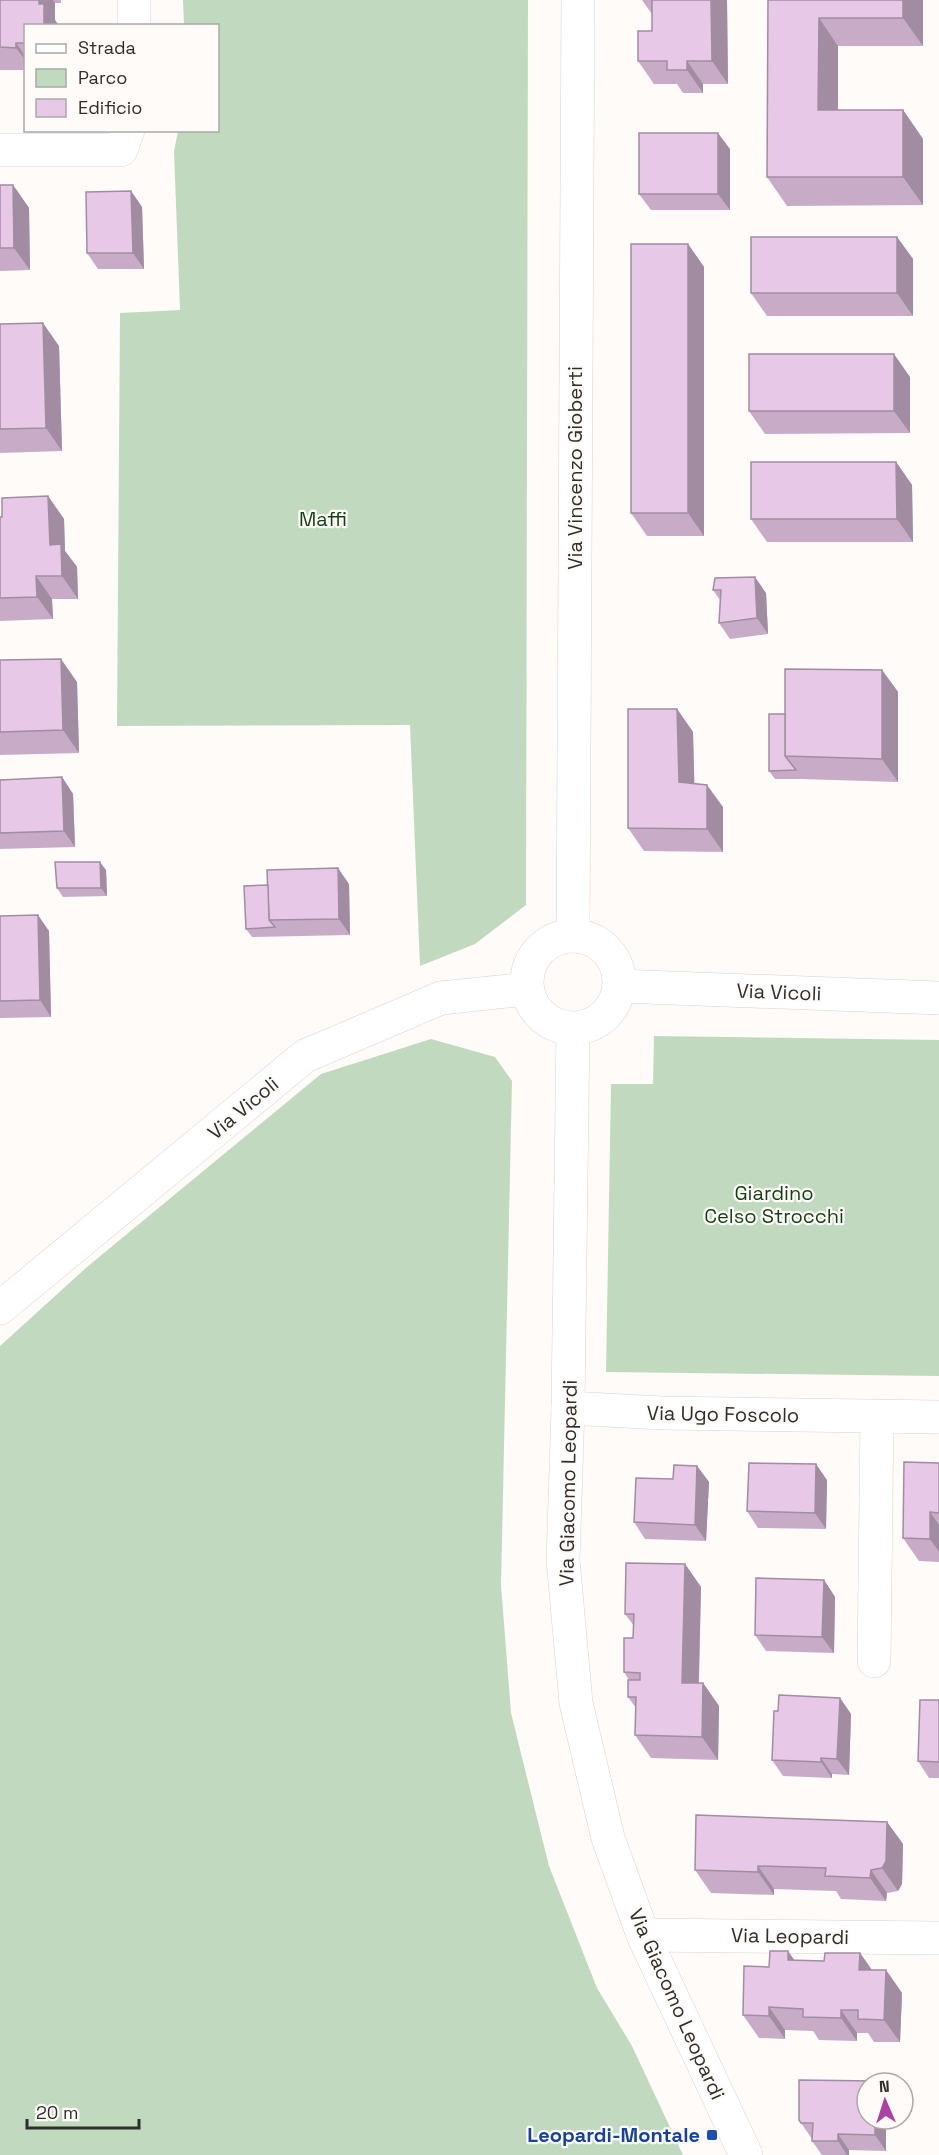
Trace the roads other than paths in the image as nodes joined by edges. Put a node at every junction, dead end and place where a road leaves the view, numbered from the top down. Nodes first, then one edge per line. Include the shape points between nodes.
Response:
1 (134, 0) edge
2 (578, 0) edge
3 (134, 24) edge
4 (127, 132) edge
5 (0, 150) edge
6 (573, 936) junction
7 (619, 986) junction
8 (527, 989) junction
9 (939, 998) edge
10 (573, 1029) junction
11 (0, 1308) edge
12 (568, 1408) junction
13 (877, 1417) junction
14 (939, 1417) edge
15 (874, 1661) dead end
16 (643, 1935) junction
17 (937, 1938) dead end
18 (746, 2155) edge

1 - 3 street
2 - 6 street, Via Vincenzo Gioberti
4 - 5 street via 121,150
6 - 7 street via 597,942 609,952 616,965
6 - 8 street via 553,940 540,949 526,976
7 - 9 street, Via Vicoli
7 - 10 street via 612,1009 588,1026
8 - 10 street via 533,1007 544,1018
8 - 11 street, Via Vicoli via 441,998 305,1056
10 - 12 street, Via Giacomo Leopardi
12 - 13 street, Via Ugo Foscolo
12 - 16 street, Via Giacomo Leopardi via 563,1560 576,1703 608,1838
13 - 14 street, Via Ugo Foscolo
13 - 15 street
16 - 17 street, Via Leopardi
16 - 18 street, Via Giacomo Leopardi

